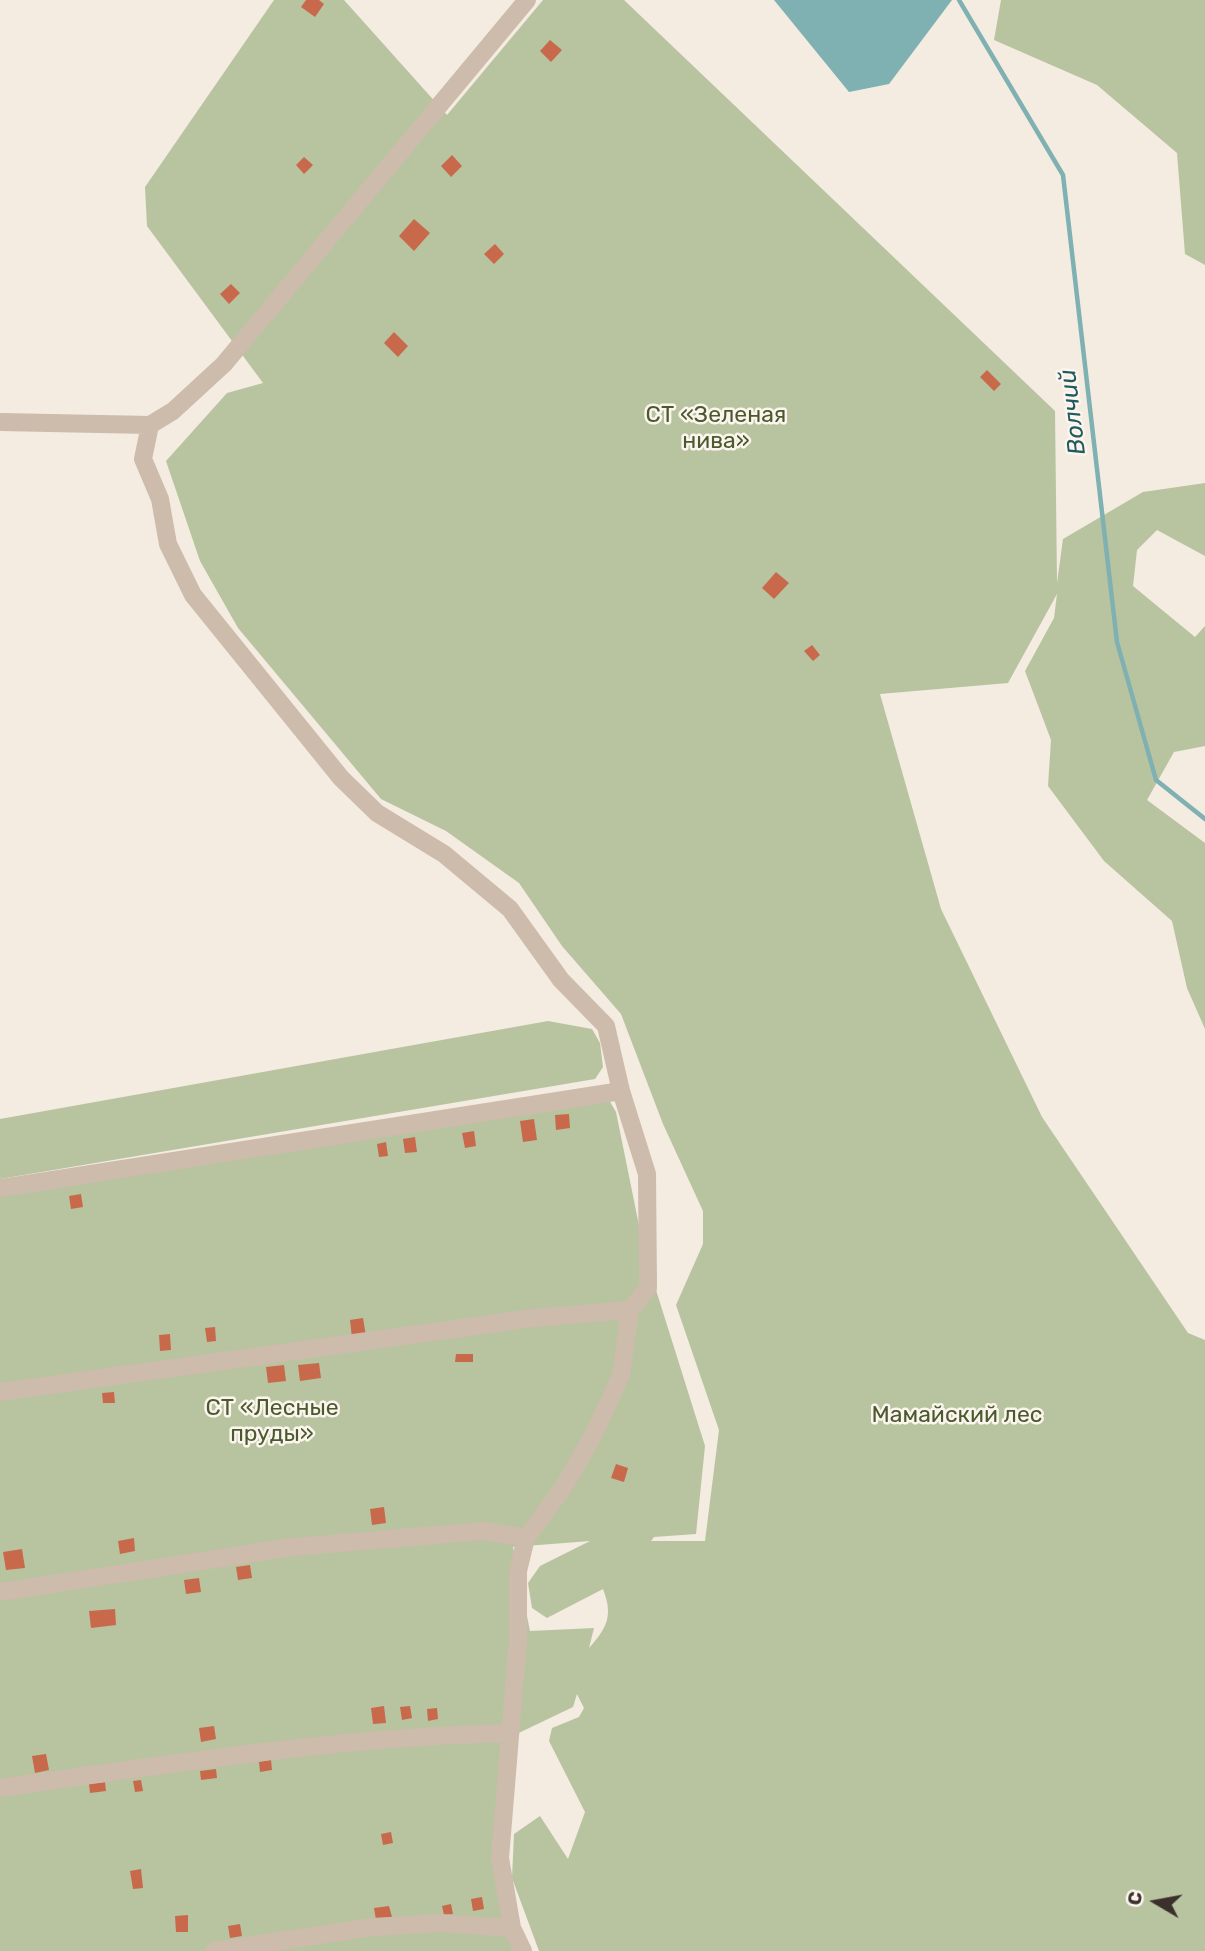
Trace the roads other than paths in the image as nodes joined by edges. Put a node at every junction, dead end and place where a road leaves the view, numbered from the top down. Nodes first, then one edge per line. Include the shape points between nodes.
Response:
1 (527, 0) edge
2 (0, 422) edge
3 (150, 425) junction
4 (621, 1091) junction
5 (0, 1188) edge
6 (630, 1310) junction
7 (0, 1392) edge
8 (526, 1538) junction
9 (0, 1592) edge
10 (509, 1733) junction
11 (0, 1788) edge
12 (512, 1928) junction
13 (214, 1951) edge
14 (523, 1951) edge

1 - 3 street via 224,364 173,411
2 - 3 street
3 - 4 street via 144,459 160,499 168,544 192,595 341,778 377,813 444,854 510,909 561,980 606,1026
4 - 5 street
4 - 6 street via 647,1174 648,1288
6 - 7 street via 533,1318
6 - 8 street via 621,1375 563,1488
8 - 9 street via 484,1531 293,1547
8 - 10 street via 518,1571 518,1639
10 - 11 street via 427,1735
10 - 12 street via 500,1857
12 - 13 street via 440,1923 372,1927
12 - 14 street

